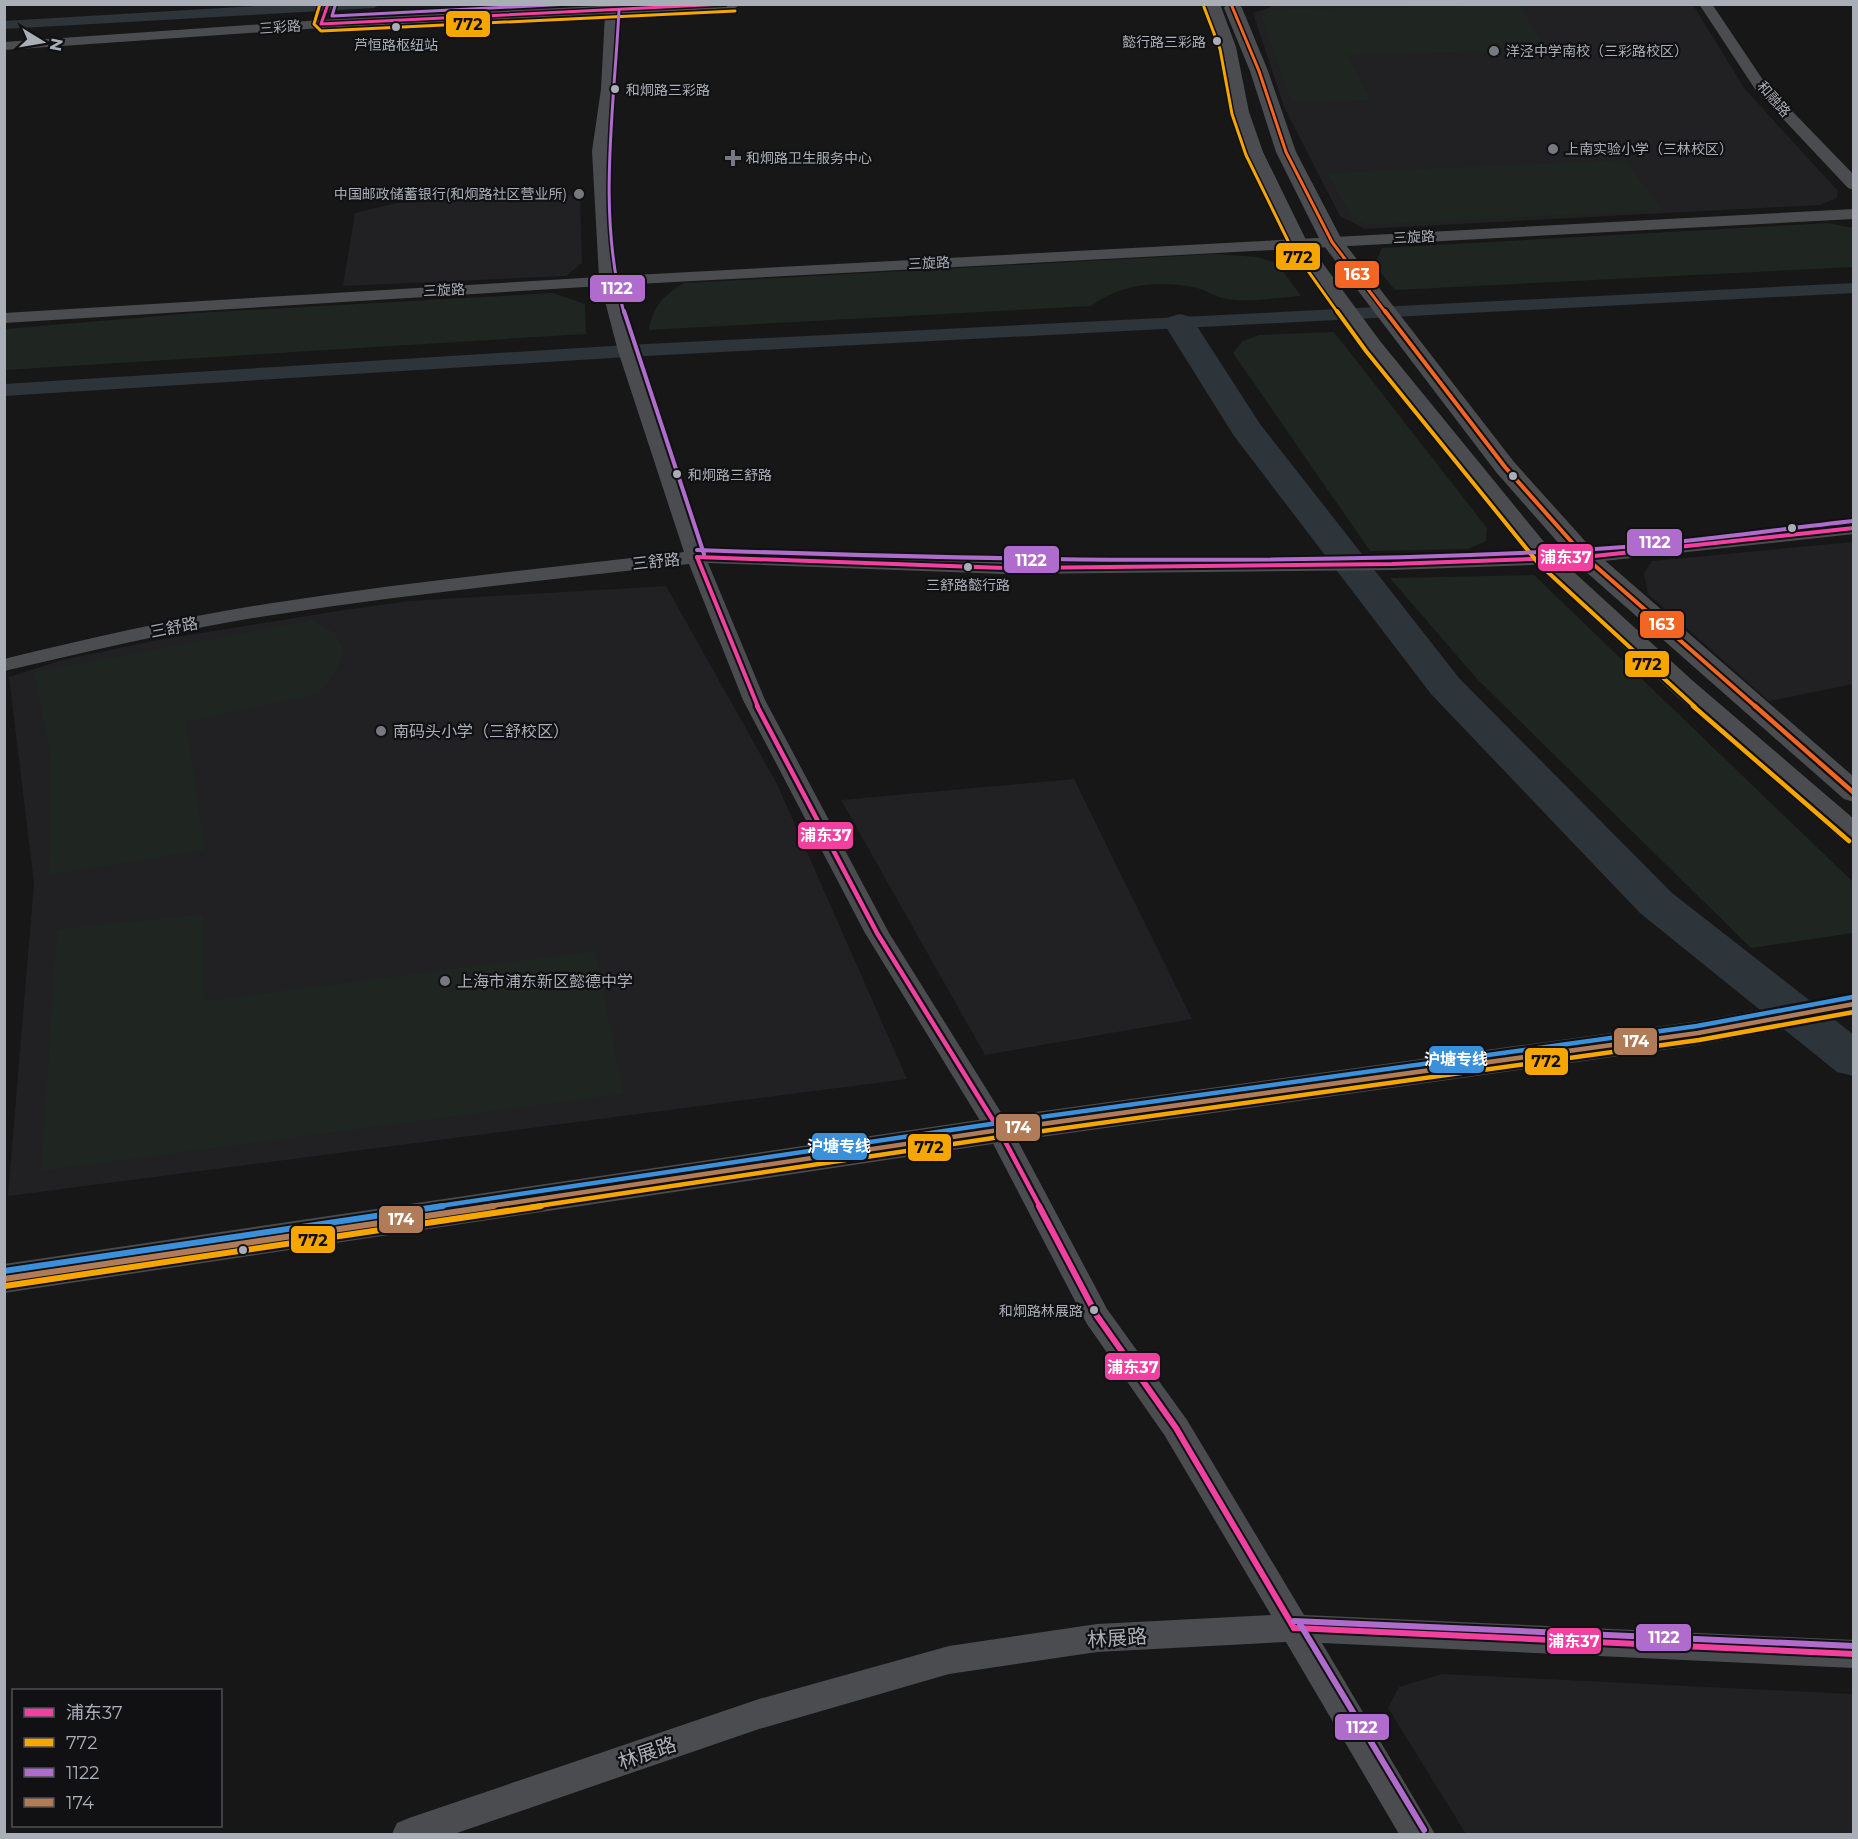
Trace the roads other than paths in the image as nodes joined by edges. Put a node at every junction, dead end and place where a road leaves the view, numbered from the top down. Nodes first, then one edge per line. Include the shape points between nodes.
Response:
1 (735, 4) edge
2 (1211, 4) edge
3 (1231, 4) edge
4 (1705, 4) edge
5 (612, 10) junction
6 (4, 46) edge
7 (1854, 185) edge
8 (1854, 214) edge
9 (1332, 242) junction
10 (1297, 243) junction
11 (608, 281) junction
12 (4, 318) edge
13 (1854, 528) edge
14 (697, 557) junction
15 (1585, 557) junction
16 (1544, 558) junction
17 (4, 666) edge
18 (1854, 793) edge
19 (1854, 835) edge
20 (1854, 1004) edge
21 (999, 1130) junction
22 (4, 1280) edge
23 (1294, 1628) junction
24 (1854, 1654) edge
25 (409, 1834) edge
26 (1418, 1834) edge

1 - 5 street, 三彩路
2 - 10 street via 1227,46 1237,102 1253,152
3 - 9 street via 1259,70 1286,152
4 - 7 street, 和融路 via 1760,86
5 - 6 street, 三彩路 via 321,24
5 - 11 street via 600,151
8 - 9 street, 三旋路
9 - 10 street, 三旋路
9 - 15 street via 1505,467
10 - 11 street, 三旋路
10 - 16 street via 1372,346
11 - 12 street, 三旋路
11 - 14 street via 627,351
13 - 15 street, 三舒路
14 - 16 street, 三舒路 via 986,568 1392,564
14 - 17 street, 三舒路 via 433,586 266,610 149,631
14 - 21 street via 765,722 877,933
15 - 16 street, 三舒路
15 - 18 street
16 - 19 street via 1683,687
20 - 21 main road via 1676,1036
21 - 22 main road
21 - 23 street via 1097,1316 1176,1428
23 - 24 street, 林展路
23 - 25 street, 林展路 via 1097,1638 949,1660 759,1714
23 - 26 street

